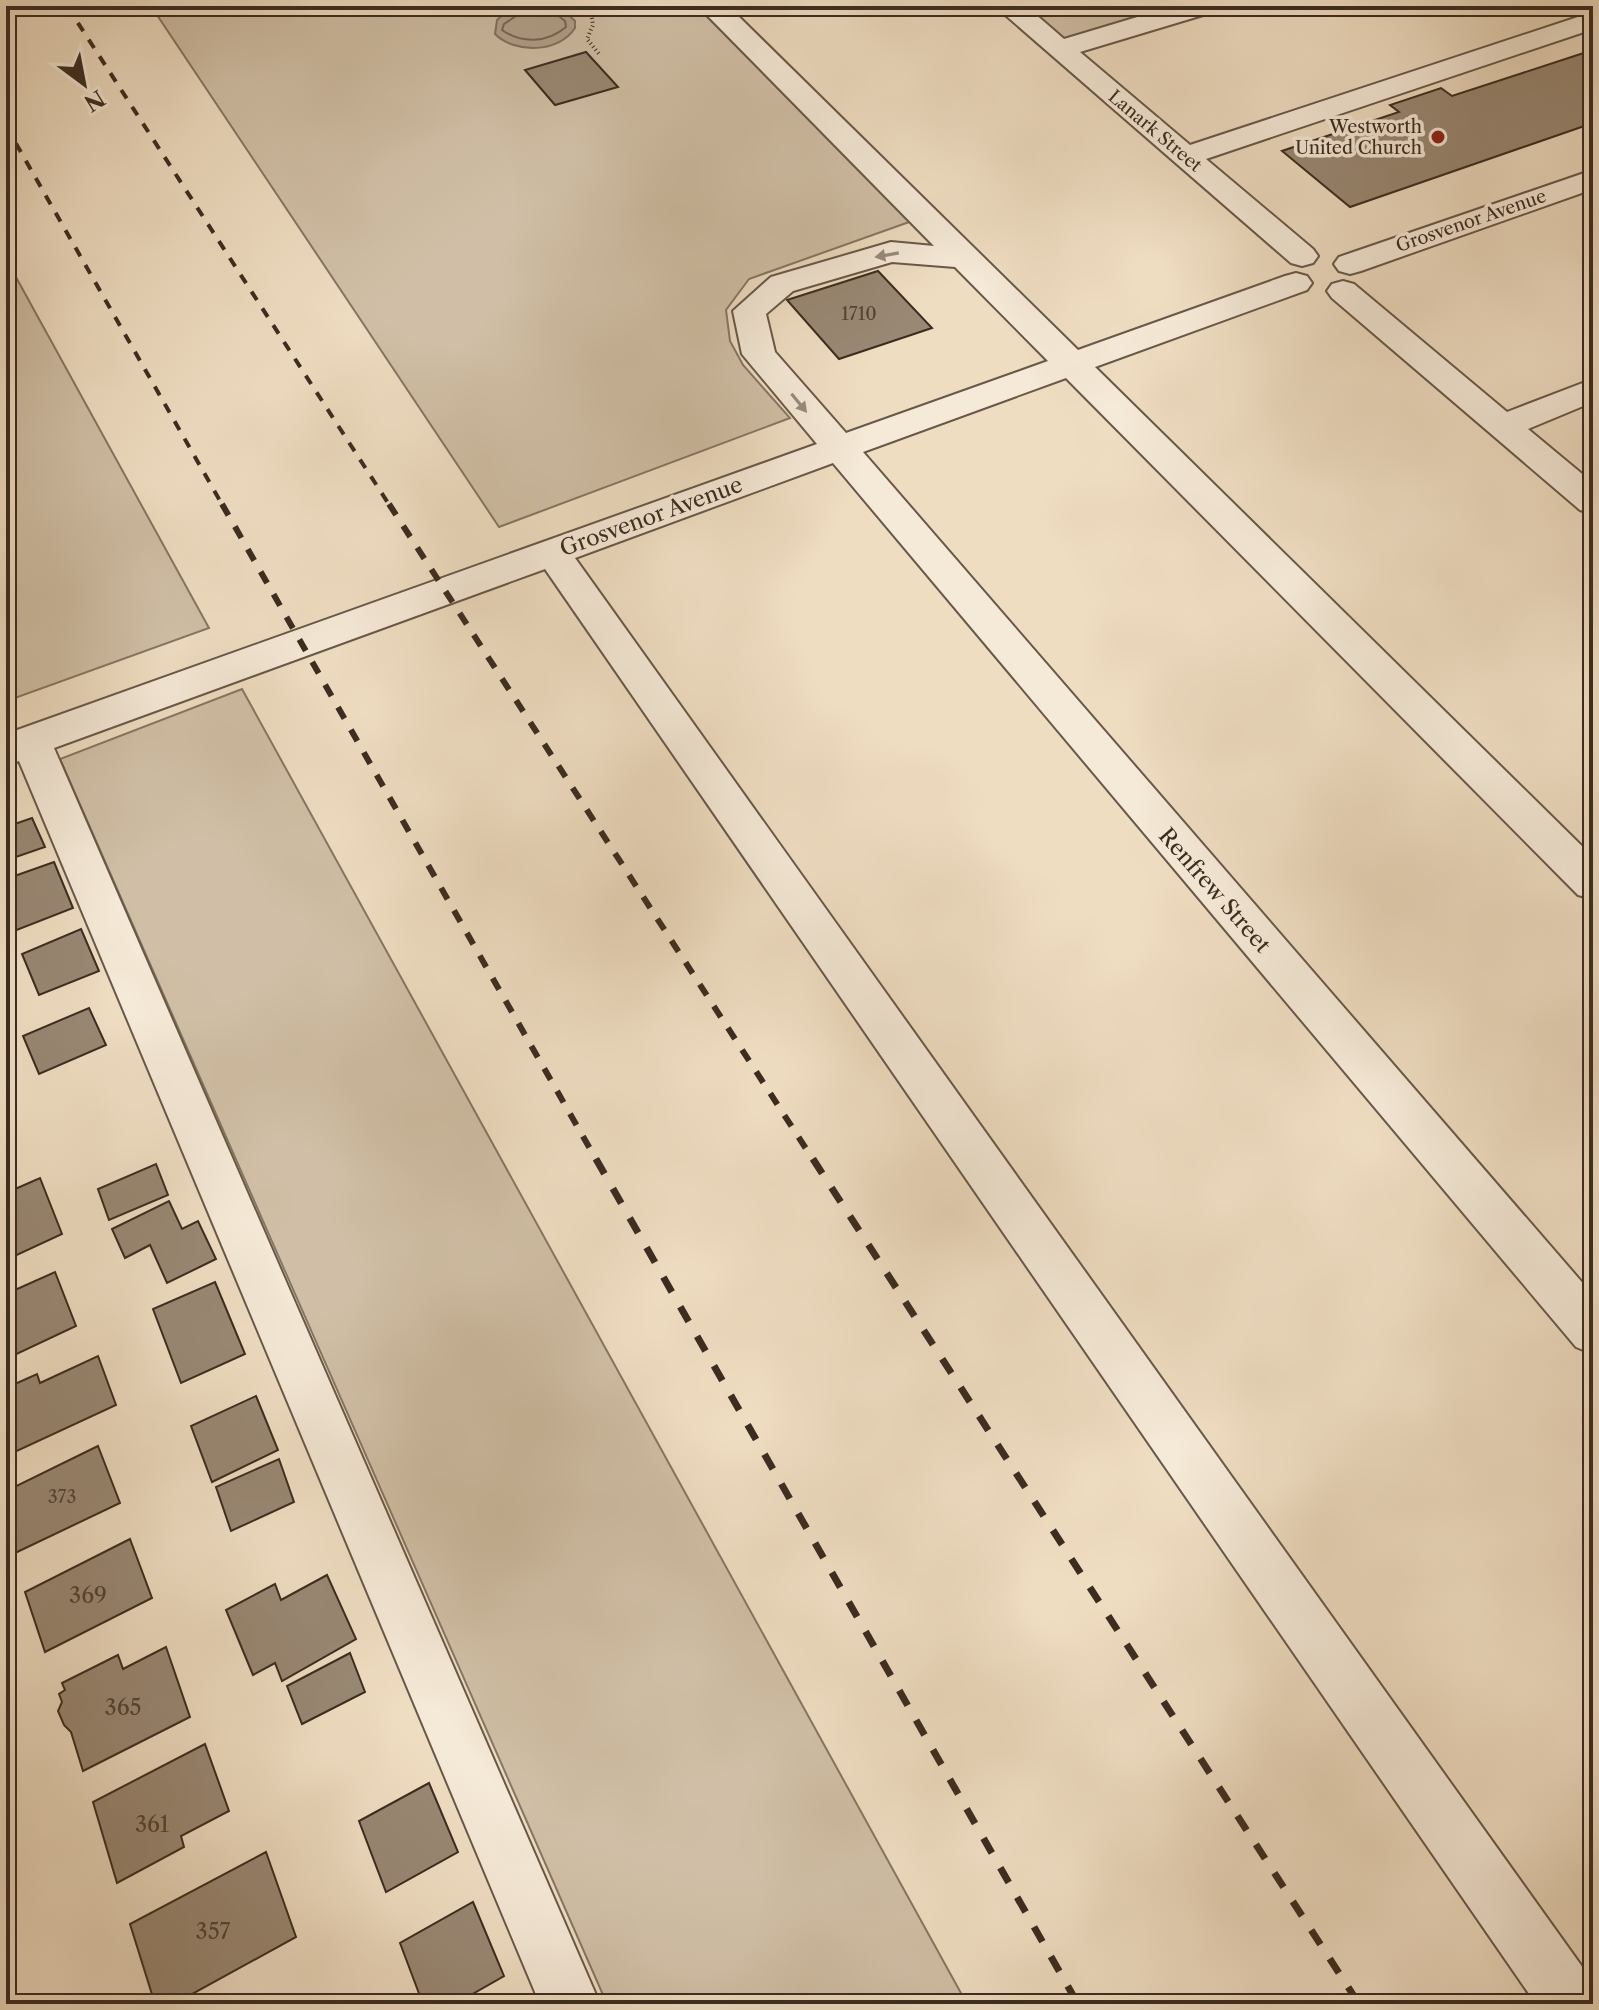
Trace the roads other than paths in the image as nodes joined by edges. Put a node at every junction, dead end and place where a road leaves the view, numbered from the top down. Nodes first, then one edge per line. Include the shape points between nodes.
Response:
1 (712, 6) edge
2 (1009, 6) edge
3 (1203, 6) edge
4 (1593, 20) edge
5 (1060, 49) junction
6 (1185, 156) junction
7 (1593, 179) edge
8 (965, 258) junction
9 (1299, 270) junction
10 (1346, 278) junction
11 (1072, 364) junction
12 (1593, 390) edge
13 (1503, 426) junction
14 (837, 449) junction
15 (1593, 502) edge
16 (552, 552) junction
17 (18, 745) edge
18 (1593, 883) edge
19 (1593, 1331) edge
20 (570, 2004) edge
21 (1572, 2004) edge

1 - 8 street
2 - 5 street, Lanark Street
3 - 5 street
4 - 6 street
5 - 6 street, Lanark Street
6 - 9 street, Lanark Street
7 - 10 street, Grosvenor Avenue
8 - 11 street
8 -> 14 street, Renfrew Street via 891,252 782,284 749,311 759,354
9 - 10 street via 1324,294
9 - 11 street, Grosvenor Avenue
10 - 13 street
11 - 14 street, Grosvenor Avenue
11 - 18 street
12 - 13 street
13 - 15 street
14 - 16 street, Grosvenor Avenue
14 - 19 street, Renfrew Street
16 - 17 street, Grosvenor Avenue
16 - 21 street
17 - 20 street

